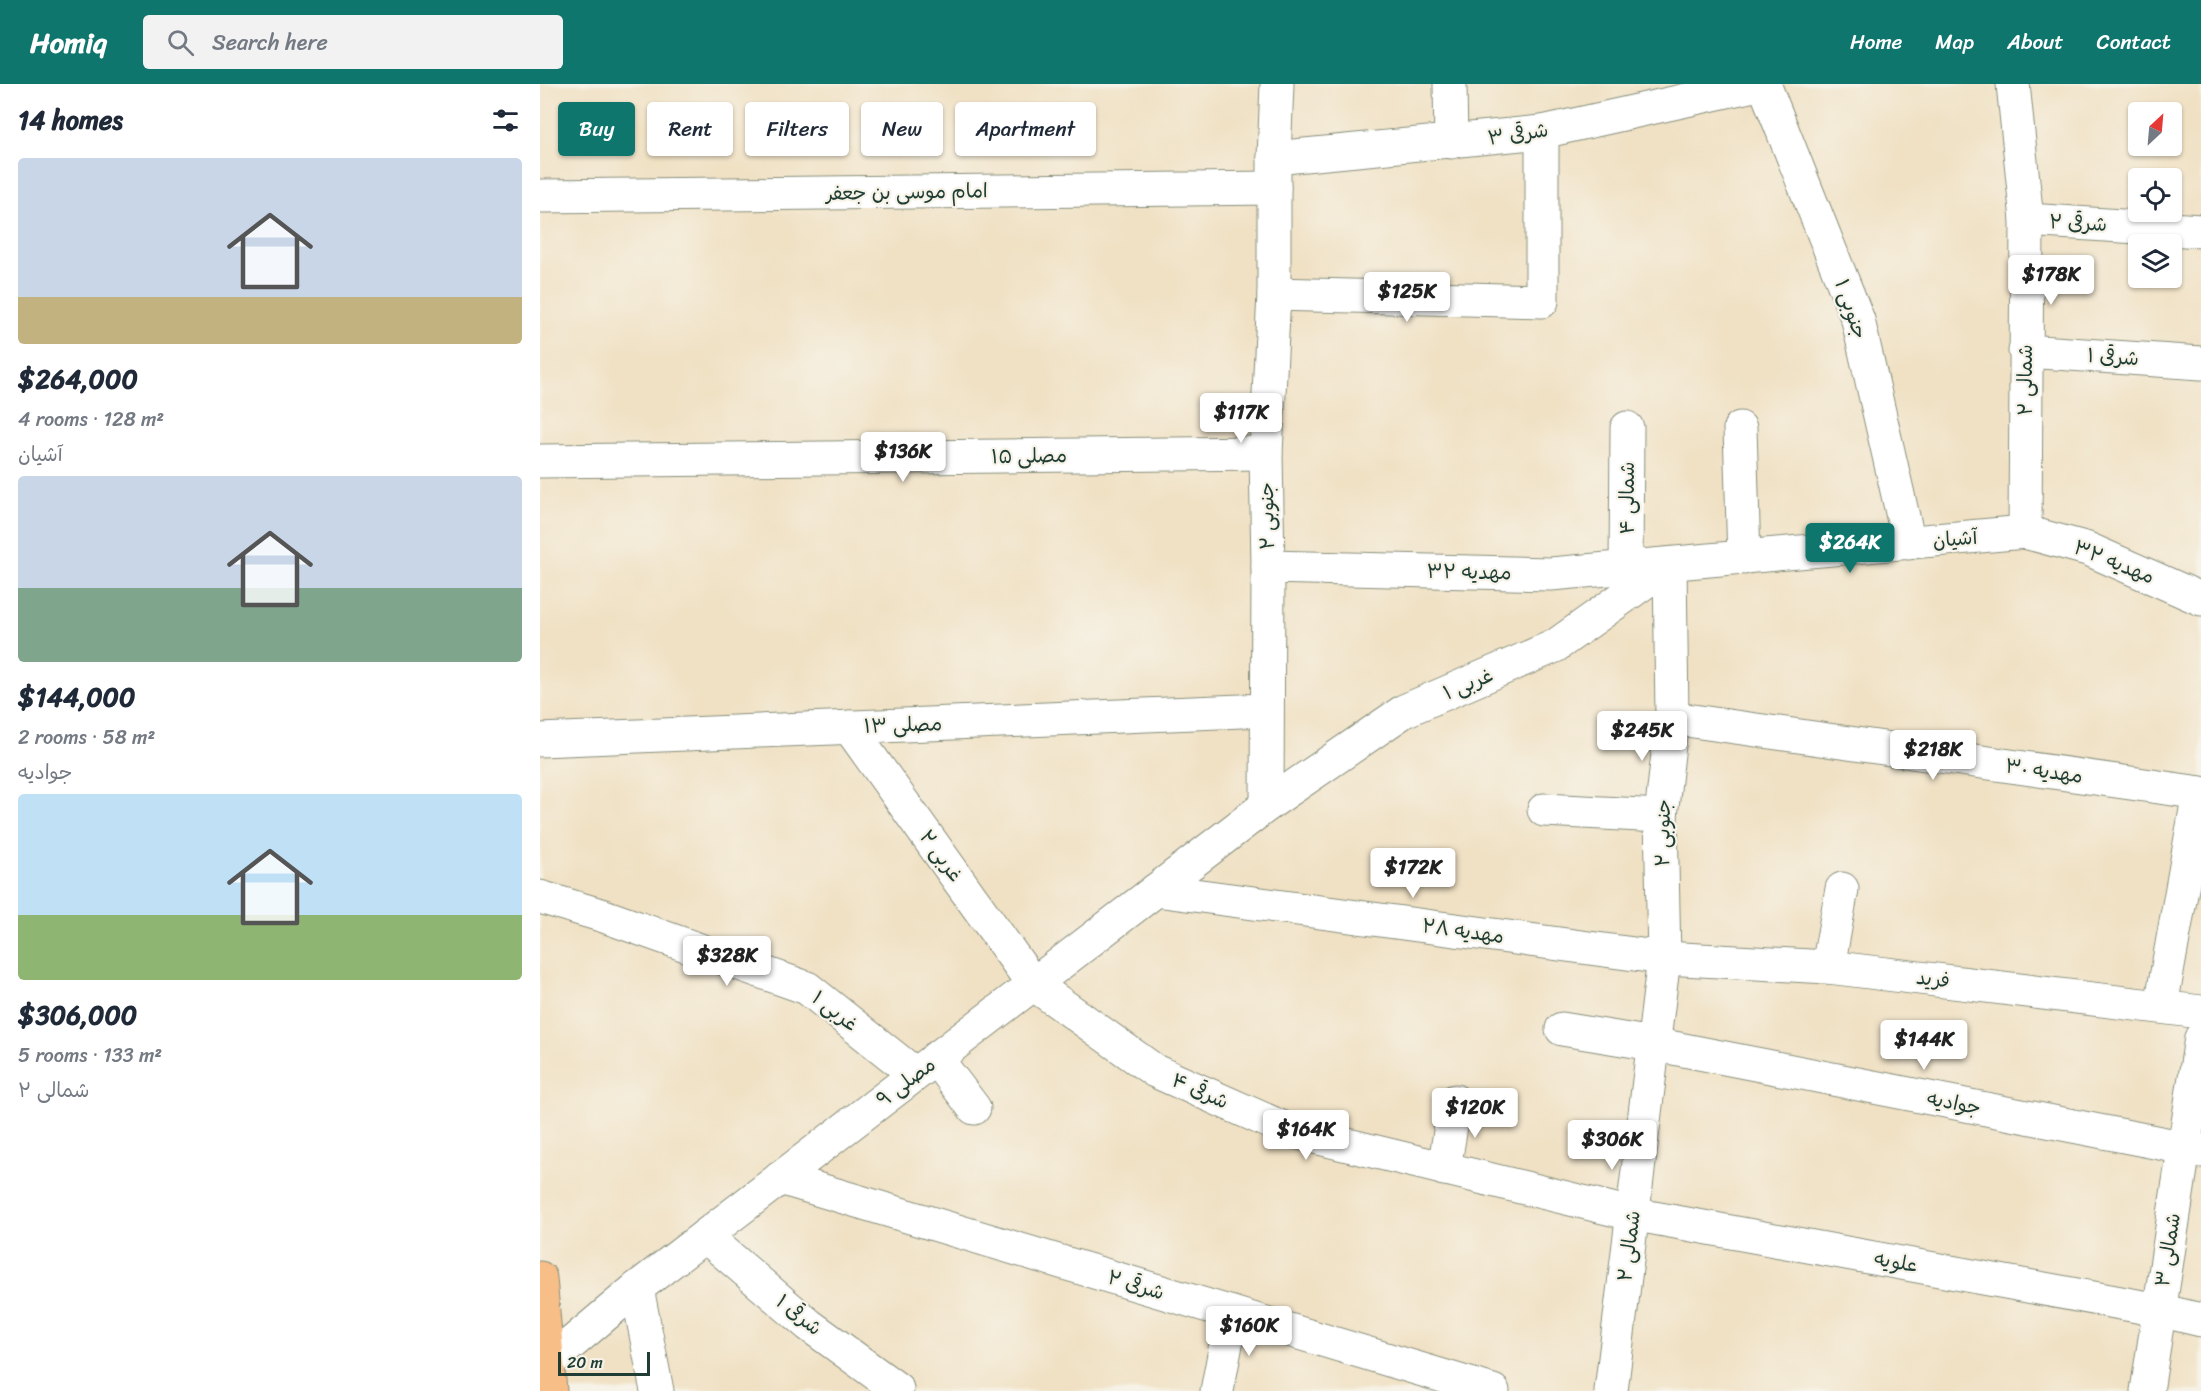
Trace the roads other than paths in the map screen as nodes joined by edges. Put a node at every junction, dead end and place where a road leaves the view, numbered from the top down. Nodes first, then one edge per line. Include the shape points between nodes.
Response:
1 (1277, 84) edge
2 (1450, 84) edge
3 (1759, 84) edge
4 (1764, 84) edge
5 (2013, 84) edge
6 (1542, 132) junction
7 (1451, 142) junction
8 (1274, 173) junction
9 (540, 196) edge
10 (2027, 220) junction
11 (2201, 231) edge
12 (1274, 294) junction
13 (2025, 351) junction
14 (2201, 363) edge
15 (1627, 428) dead end
16 (1740, 428) dead end
17 (1266, 453) junction
18 (540, 461) edge
19 (2025, 532) junction
20 (1909, 543) junction
21 (1744, 558) junction
22 (1670, 564) junction
23 (1268, 567) junction
24 (1626, 568) junction
25 (2201, 599) edge
26 (1266, 710) junction
27 (1672, 718) junction
28 (849, 727) junction
29 (540, 740) edge
30 (2200, 793) edge
31 (1267, 805) junction
32 (1544, 810) dead end
33 (1661, 816) junction
34 (1156, 890) junction
35 (1842, 890) dead end
36 (540, 897) edge
37 (1664, 958) junction
38 (1828, 967) junction
39 (1033, 984) junction
40 (2161, 1006) junction
41 (2201, 1012) edge
42 (1562, 1029) dead end
43 (2201, 1038) edge
44 (1653, 1044) junction
45 (926, 1066) junction
46 (1455, 1101) dead end
47 (975, 1108) dead end
48 (2193, 1149) edge
49 (1444, 1169) junction
50 (780, 1178) junction
51 (1632, 1214) junction
52 (705, 1236) junction
53 (540, 1278) edge
54 (638, 1288) junction
55 (2159, 1310) junction
56 (1232, 1313) junction
57 (2201, 1320) edge
58 (549, 1377) edge
59 (897, 1389) dead end
60 (657, 1391) edge
61 (1216, 1391) edge
62 (1493, 1391) edge
63 (1611, 1391) edge
64 (2147, 1391) edge

1 - 8 street, جنوبی ۲
2 - 7 street
3 - 6 street, شرقی ۳
4 - 20 street, جنوبی ۱ via 1858,320
5 - 10 street, شمالی ۲
6 - 7 street, شرقی ۳
6 - 12 street via 1542,301
7 - 8 street, شرقی ۳
8 - 9 street, امام موسی بن جعفر
8 - 12 street, جنوبی ۲
10 - 11 street, شرقی ۲
10 - 13 street, شمالی ۲
12 - 17 street, جنوبی ۲
13 - 14 street, شرقی ۱
13 - 19 street, شمالی ۲
15 - 24 street, شمالی ۴
16 - 21 street
17 - 18 street, مصلی ۱۵
17 - 23 street, جنوبی ۲
19 - 20 street, آشیان
19 - 25 street, مهدیه ۳۲ via 2088,549
20 - 21 street, آشیان
21 - 22 street, آشیان
22 - 24 street, مهدیه ۳۲
22 - 27 street, ۲ جنوبی
22 - 31 street, ۱ غربی via 1555,646 1404,711
23 - 24 street, مهدیه ۳۲ via 1551,573
23 - 26 street, جنوبی ۲
26 - 28 street, مصلی ۱۳
26 - 31 street, جنوبی ۲
27 - 30 street, مهدیه ۳۰
27 - 33 street, ۲ جنوبی
28 - 29 street, مصلی ۱۳
28 - 39 street, ۲ غربی
30 - 40 street
31 - 34 street, مصلی ۹
32 - 33 street
33 - 37 street, ۲ جنوبی
34 - 37 street, مهدیه ۲۸
34 - 39 street, مصلی ۹
35 - 38 street
36 - 45 street, ۱ غربی via 807,988
37 - 38 street, فرید
37 - 44 street, ۲ شمالی
38 - 40 street, فرید
39 - 45 street, مصلی ۹
39 - 49 street, ۴ شرقی via 1155,1071 1290,1131
40 - 41 street, فرید
42 - 44 street, جوادیه
43 - 48 street, ۳ شمالی
44 - 48 street, جوادیه
44 - 51 street, ۲ شمالی
45 - 47 street, ۱ غربی
45 - 50 street, مصلی ۹
46 - 49 street
48 - 55 street, ۳ شمالی
49 - 51 street, ۴ شرقی
50 - 52 street, مصلی ۹
50 - 56 street, ۲ شرقی
51 - 55 street, علویه
51 - 63 street, ۲ شمالی
52 - 54 street, مصلی ۹
52 - 59 street, ۱ شرقی via 809,1325
53 - 58 main road
54 - 58 street, مصلی ۹
54 - 60 street
55 - 57 street, علویه
55 - 64 street, ۳ شمالی
56 - 61 street
56 - 62 street, ۲ شرقی

